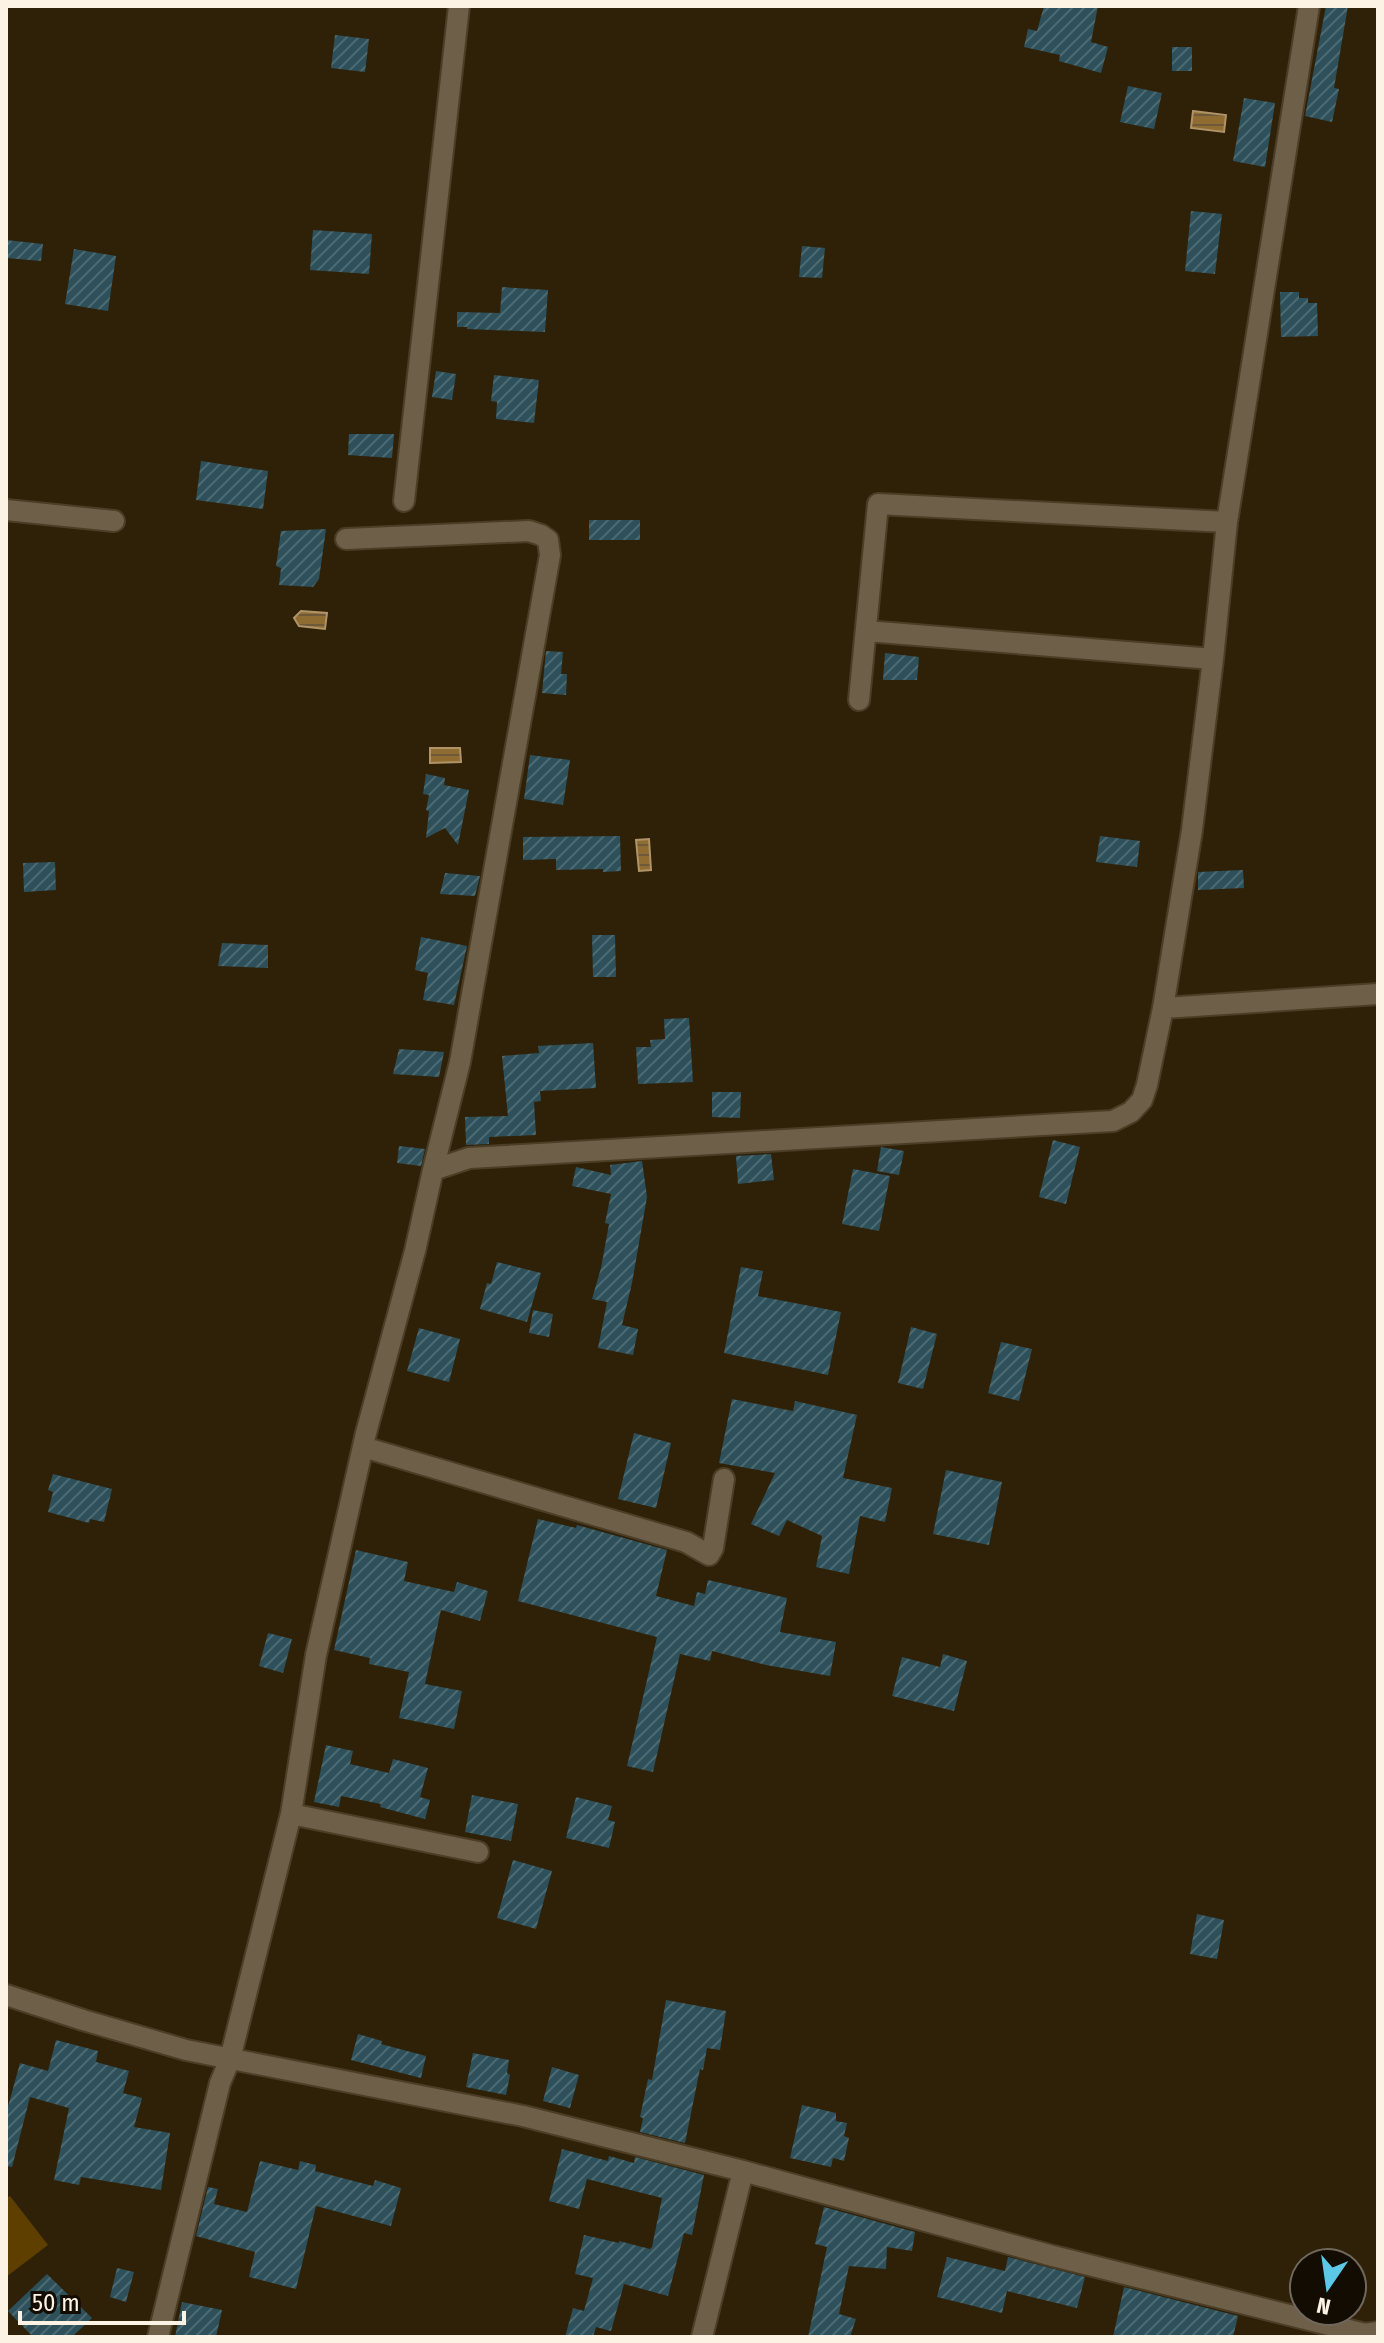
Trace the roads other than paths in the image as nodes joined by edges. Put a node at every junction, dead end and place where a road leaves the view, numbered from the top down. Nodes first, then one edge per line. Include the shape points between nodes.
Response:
1 (459, 6) edge
2 (1309, 6) edge
3 (404, 501) dead end
4 (6, 510) edge
5 (114, 521) dead end
6 (1227, 522) junction
7 (346, 539) dead end
8 (866, 631) junction
9 (1213, 659) junction
10 (859, 700) dead end
11 (1378, 994) edge
12 (1163, 1008) junction
13 (433, 1170) junction
14 (363, 1447) junction
15 (724, 1479) dead end
16 (291, 1814) junction
17 (478, 1852) dead end
18 (6, 1995) edge
19 (221, 2057) junction
20 (743, 2171) junction
21 (1378, 2332) edge
22 (158, 2337) edge
23 (702, 2337) edge

1 - 3 street
2 - 6 street
4 - 5 street
6 - 8 street via 878,504
6 - 9 street
7 - 13 street via 529,531 548,540 550,555 483,941
8 - 9 street
8 - 10 street
9 - 12 street
11 - 12 street
12 - 13 street via 1142,1100 1113,1121 469,1158
13 - 14 street
14 - 15 street via 686,1542 709,1555
14 - 16 street via 316,1655
16 - 17 street
16 - 19 street via 235,2037
18 - 19 street
19 - 20 street via 523,2116
19 - 22 street via 220,2083
20 - 21 street via 1053,2256 1365,2334
20 - 23 street

